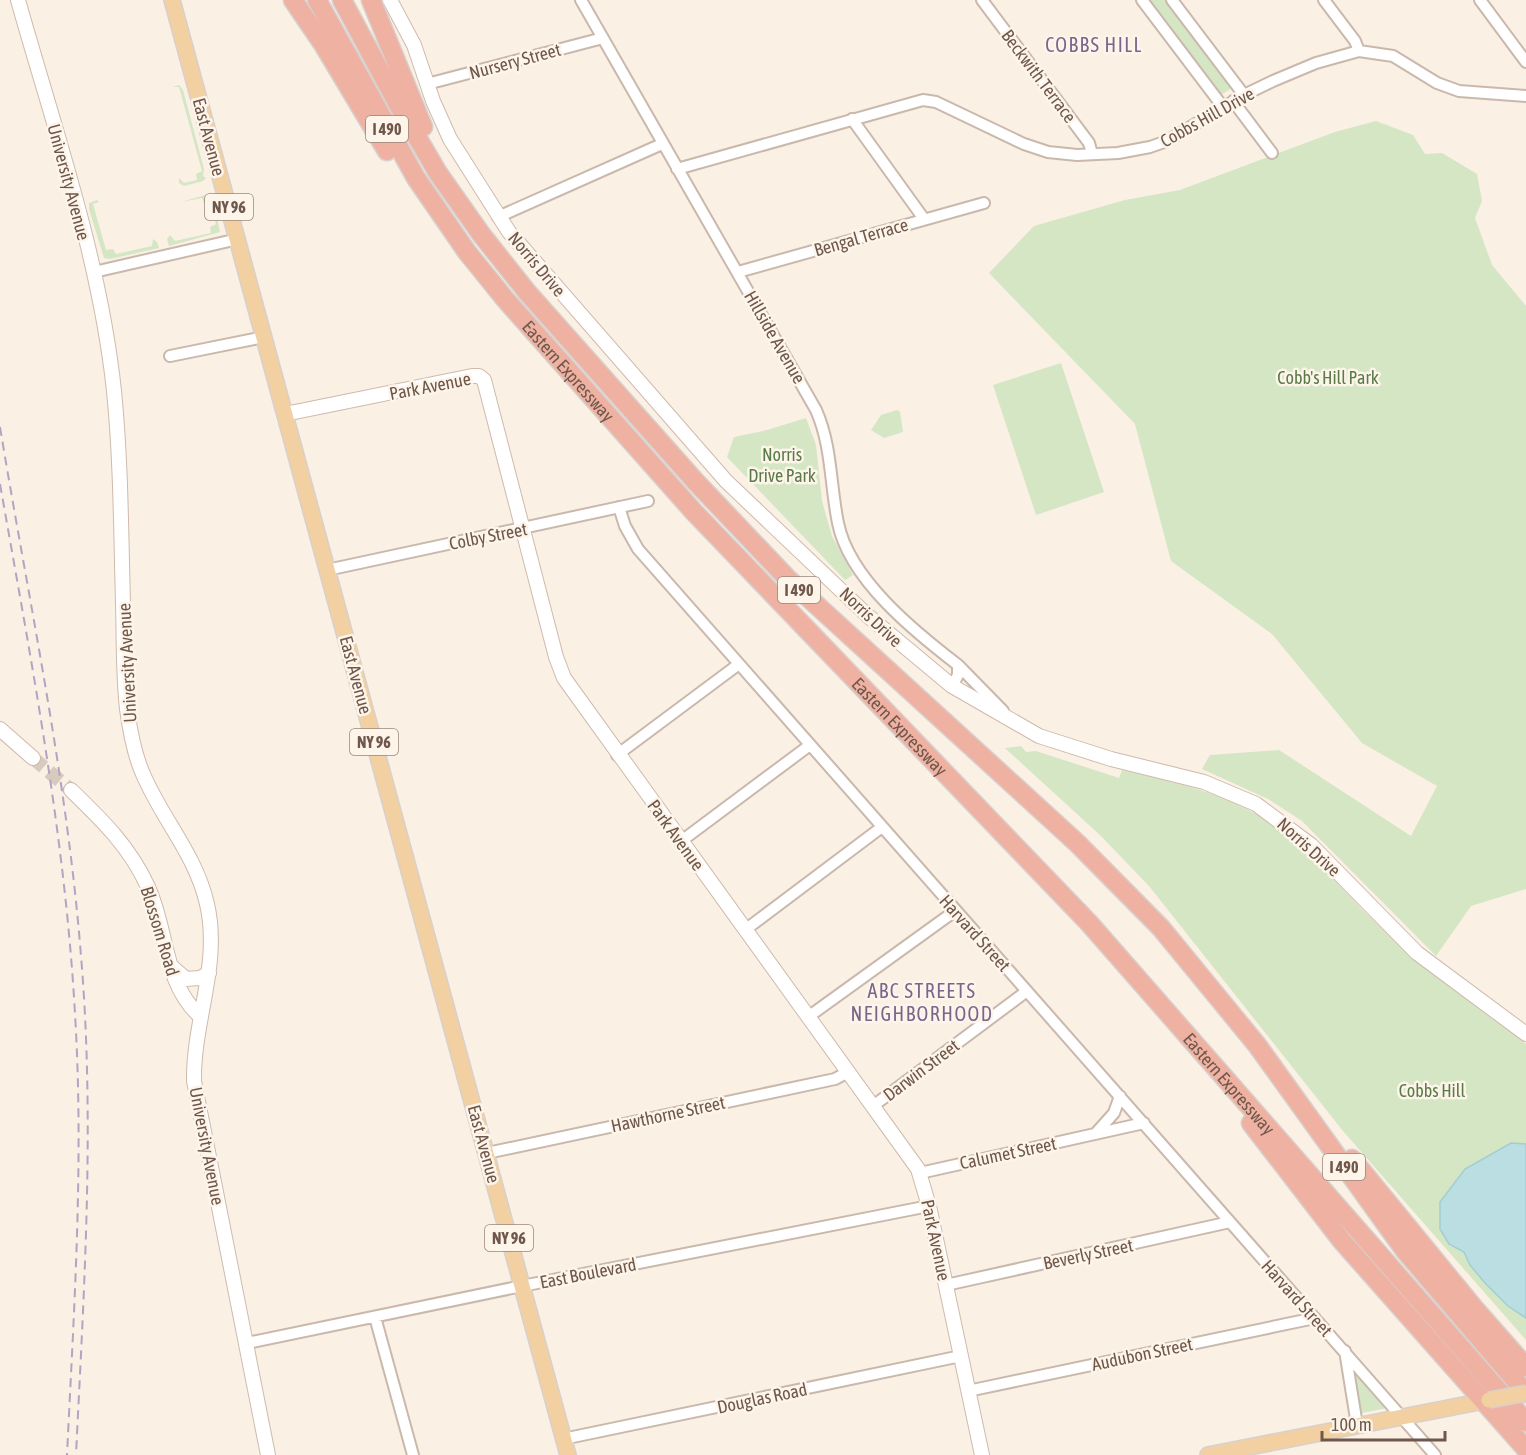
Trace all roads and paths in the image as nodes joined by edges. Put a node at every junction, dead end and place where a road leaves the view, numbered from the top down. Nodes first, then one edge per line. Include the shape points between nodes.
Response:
1 (18, 0) edge
2 (172, 0) edge
3 (292, 0) edge
4 (317, 0) edge
5 (342, 0) edge
6 (371, 0) edge
7 (390, 0) edge
8 (581, 0) edge
9 (982, 0) edge
10 (1142, 0) edge
11 (1172, 0) edge
12 (1324, 0) edge
13 (1480, 0) edge
14 (603, 38) junction
15 (1359, 51) junction
16 (1526, 62) edge
17 (427, 84) junction
18 (1526, 96) edge
19 (1238, 98) junction
20 (1223, 107) junction
21 (852, 119) junction
22 (662, 144) junction
23 (1272, 153) dead end
24 (1092, 154) junction
25 (677, 169) junction
26 (984, 203) dead end
27 (463, 210) junction
28 (498, 217) junction
29 (924, 219) junction
30 (238, 239) junction
31 (467, 252) junction
32 (94, 272) junction
33 (738, 272) junction
34 (264, 337) junction
35 (170, 356) dead end
36 (285, 414) junction
37 (648, 501) dead end
38 (619, 507) junction
39 (523, 530) junction
40 (327, 570) junction
41 (739, 664) junction
42 (958, 665) junction
43 (952, 686) junction
44 (1019, 726) junction
45 (0, 729) edge
46 (810, 745) junction
47 (617, 755) junction
48 (33, 758) tunnel mouth
49 (71, 790) tunnel mouth
50 (882, 827) junction
51 (680, 842) junction
52 (955, 911) junction
53 (745, 930) junction
54 (171, 966) junction
55 (209, 973) junction
56 (1150, 990) junction
57 (1027, 991) junction
58 (201, 1017) junction
59 (808, 1017) junction
60 (1248, 1033) junction
61 (1526, 1034) edge
62 (848, 1072) junction
63 (1120, 1096) junction
64 (873, 1106) junction
65 (1144, 1123) junction
66 (1096, 1133) junction
67 (487, 1153) junction
68 (920, 1173) junction
69 (930, 1206) junction
70 (1230, 1222) junction
71 (946, 1285) junction
72 (522, 1286) junction
73 (375, 1317) junction
74 (1315, 1318) junction
75 (247, 1343) junction
76 (1345, 1351) junction
77 (961, 1356) junction
78 (1526, 1367) edge
79 (968, 1390) junction
80 (1526, 1393) edge
81 (1486, 1401) junction
82 (1401, 1416) junction
83 (1526, 1422) edge
84 (1357, 1425) junction
85 (563, 1439) junction
86 (1265, 1449) edge
87 (1526, 1449) edge
88 (268, 1455) edge
89 (413, 1455) edge
90 (568, 1455) edge
91 (982, 1455) edge
92 (1208, 1455) edge
93 (1435, 1455) edge

1 - 32 street, University Avenue
2 - 30 main road, East Avenue / NY 96
3 - 31 highway via 319,37 385,148
4 - 31 highway, Eastern Expressway / I 490 via 400,152
5 - 27 highway, Eastern Expressway / I 490 via 411,128
6 - 27 highway via 413,107
7 - 17 street, Norris Drive via 414,45
8 - 14 street, Hillside Avenue
9 - 24 street, Beckwith Terrace via 1089,143
10 - 20 street
11 - 19 street
12 - 15 street
13 - 16 street
14 - 17 street, Nursery Street
14 - 22 street, Hillside Avenue
15 - 18 street, Cobbs Hill Drive via 1393,56 1437,83 1459,91
15 - 19 street, Cobbs Hill Drive via 1316,63
17 - 28 street, Norris Drive via 453,146
19 - 20 street, Cobbs Hill Drive
19 - 23 street
20 - 24 street, Cobbs Hill Drive via 1167,141 1118,153
21 - 24 street, Cobbs Hill Drive via 916,100 929,100 1036,149
21 - 25 street, Cobbs Hill Drive
21 - 29 street
22 - 25 street, Hillside Avenue
22 - 28 street
25 - 33 street, Hillside Avenue
26 - 29 street, Bengal Terrace
27 - 60 highway, Eastern Expressway / I 490 via 527,292 741,531 831,621 1098,863 1181,951
28 - 43 street, Norris Drive via 726,481 868,615
29 - 33 street, Bengal Terrace
30 - 32 street
30 - 34 main road, East Avenue / NY 96
31 - 56 highway, Eastern Expressway / I 490 via 694,512 1015,843
32 - 55 street, University Avenue via 110,358 119,443 124,685 131,733 142,773 186,850 207,902 211,925
33 - 42 street, Hillside Avenue via 823,426 838,526 853,558 896,612
34 - 35 street
34 - 36 main road, East Avenue / NY 96
36 - 39 street, Park Avenue via 481,377
36 - 40 main road, East Avenue / NY 96
37 - 38 street, Colby Street
38 - 39 street, Colby Street
38 - 41 street, Harvard Street via 638,549
39 - 40 street, Colby Street
39 - 47 street, Park Avenue via 559,669
40 - 67 main road, East Avenue / NY 96
41 - 46 street, Harvard Street
41 - 47 street
42 - 43 street
42 - 44 street, Hillside Avenue
43 - 44 street, Norris Drive
44 - 61 street, Norris Drive via 1089,752 1204,782 1256,804 1311,845 1417,953
45 - 48 street
46 - 50 street, Harvard Street
46 - 51 street
47 - 51 street, Park Avenue
49 - 54 street, Blossom Road via 113,831 138,867 159,920
50 - 52 street, Harvard Street
50 - 53 street
51 - 53 street, Park Avenue
52 - 57 street, Harvard Street
52 - 59 street
53 - 59 street, Park Avenue
54 - 55 street via 186,979
54 - 58 street, Blossom Road via 181,993
55 - 58 street, University Avenue
56 - 81 highway via 1335,1232
56 - 83 highway, Eastern Expressway / I 490
57 - 63 street, Harvard Street
57 - 64 street, Darwin Street
58 - 75 street, University Avenue via 194,1081
59 - 62 street, Park Avenue
60 - 78 highway
60 - 80 highway, Eastern Expressway / I 490 via 1397,1240
62 - 64 street, Park Avenue
62 - 67 street, Hawthorne Street via 832,1080
63 - 65 street, Harvard Street
63 - 66 street via 1114,1113
64 - 68 street, Park Avenue
65 - 66 street, Calumet Street
65 - 70 street, Harvard Street
66 - 68 street, Calumet Street
67 - 72 main road, East Avenue / NY 96
68 - 69 street, Park Avenue
69 - 71 street, Park Avenue
69 - 72 street, East Boulevard
70 - 71 street, Beverly Street
70 - 74 street, Harvard Street
71 - 77 street, Park Avenue
72 - 73 street, East Boulevard
72 - 85 main road, East Avenue / NY 96
73 - 75 street, East Boulevard
73 - 89 street
74 - 76 street, Harvard Street
74 - 79 street, Audubon Street
75 - 88 street, University Avenue
76 - 82 street, Harvard Street
76 - 84 street, Harvard Street
77 - 79 street, Park Avenue
77 - 85 street, Douglas Road
79 - 91 street, Park Avenue
80 - 81 main road, bridge
81 - 82 main road
81 - 87 highway
82 - 84 main road
82 - 93 street, Harvard Street
84 - 86 main road
85 - 90 main road, East Avenue / NY 96
86 - 92 main road

